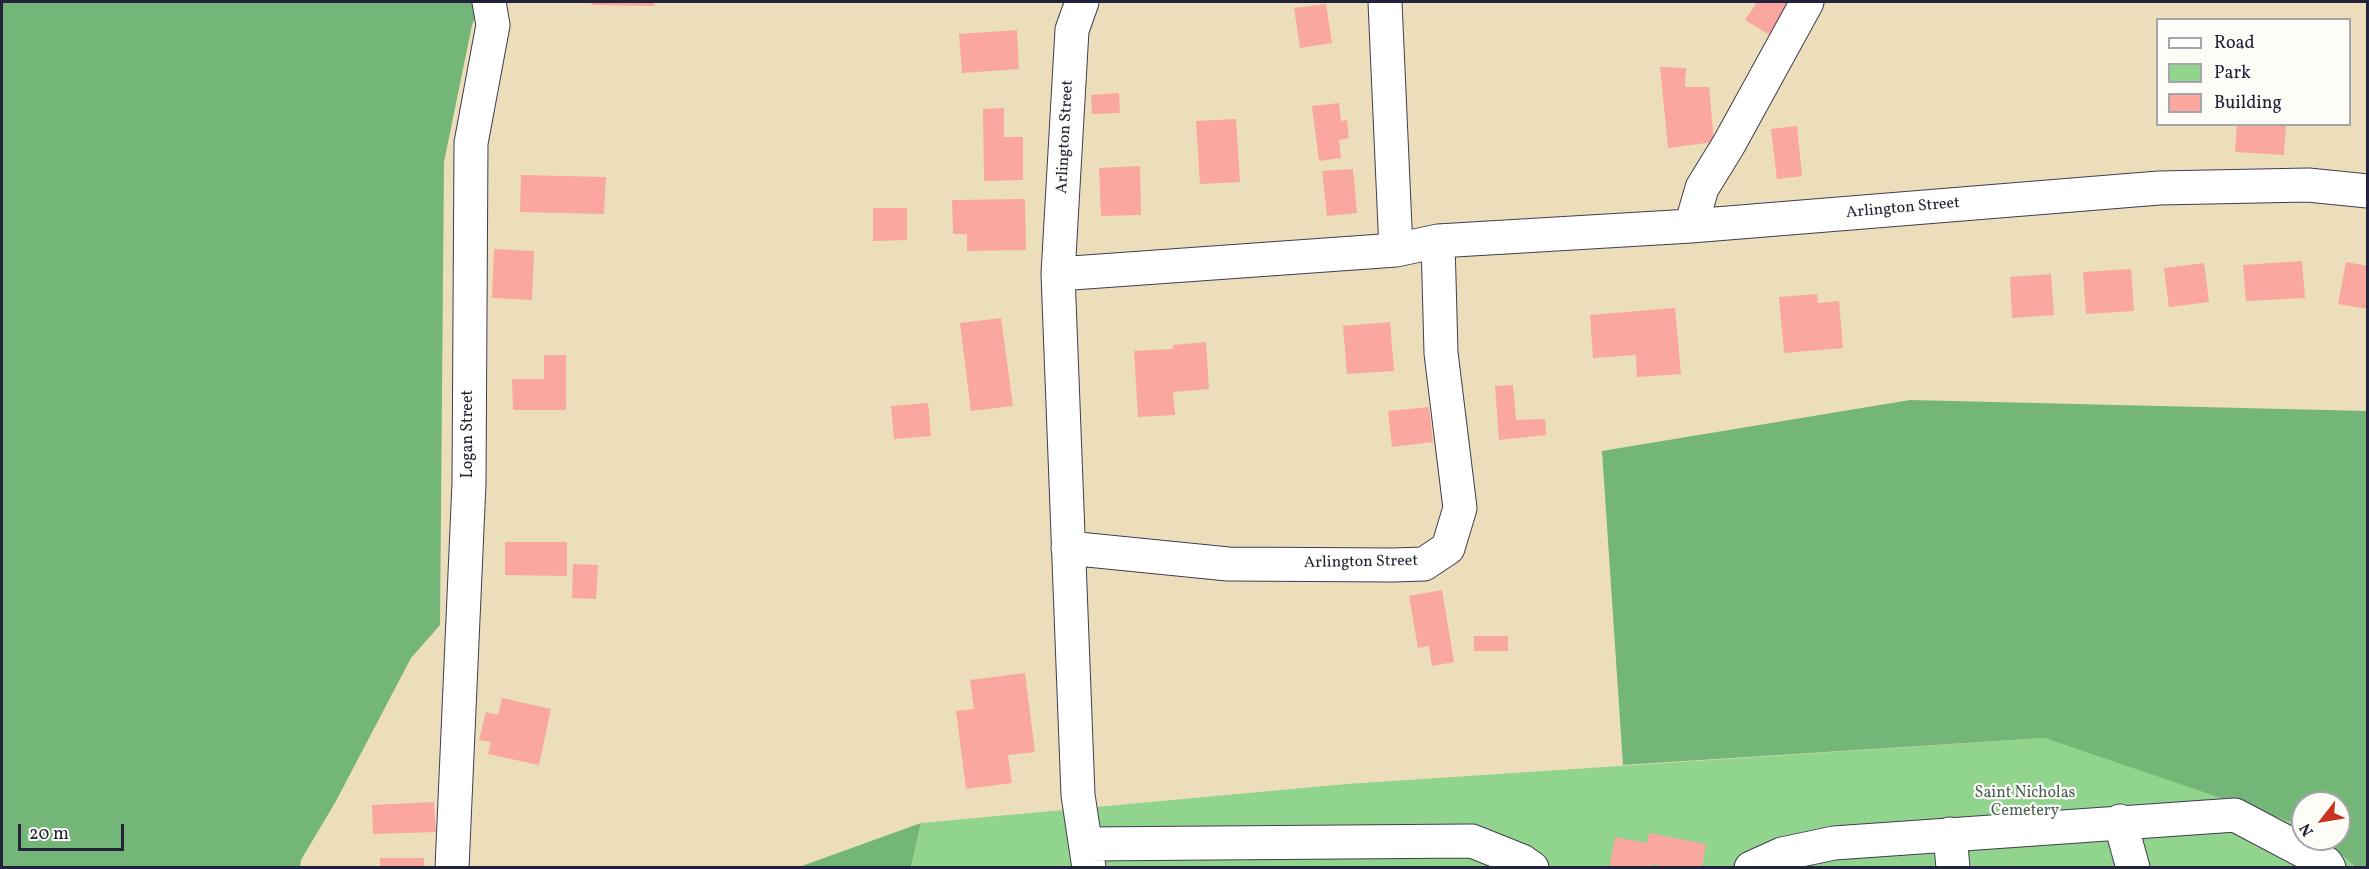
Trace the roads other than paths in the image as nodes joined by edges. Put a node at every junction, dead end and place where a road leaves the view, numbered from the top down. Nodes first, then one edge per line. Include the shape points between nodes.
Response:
1 (1082, 2) edge
2 (1385, 2) edge
3 (1807, 2) edge
4 (495, 9) edge
5 (2367, 191) edge
6 (1691, 226) junction
7 (1438, 241) junction
8 (1396, 250) junction
9 (1058, 274) junction
10 (1068, 548) junction
11 (2120, 821) junction
12 (1950, 834) junction
13 (1087, 856) edge
14 (452, 867) edge
15 (1532, 867) edge
16 (1751, 867) edge
17 (1953, 867) edge
18 (2133, 867) edge
19 (2330, 867) edge

1 - 9 street, Arlington Street via 1072,30
2 - 8 street
3 - 6 street via 1702,189
4 - 14 street, Logan Street via 471,143 469,483
5 - 6 street, Arlington Street via 2308,185 2159,188
6 - 7 street, Arlington Street
7 - 8 street, Arlington Street
7 - 10 street, Arlington Street via 1441,353 1460,508 1448,548 1424,564 1381,565 1228,564
8 - 9 street, Arlington Street
9 - 10 street, Arlington Street
10 - 13 street, Arlington Street via 1078,795
11 - 12 street
11 - 18 street
11 - 19 street via 2235,815
12 - 16 street via 1834,843 1782,854
12 - 17 street
13 - 15 street via 1472,841

